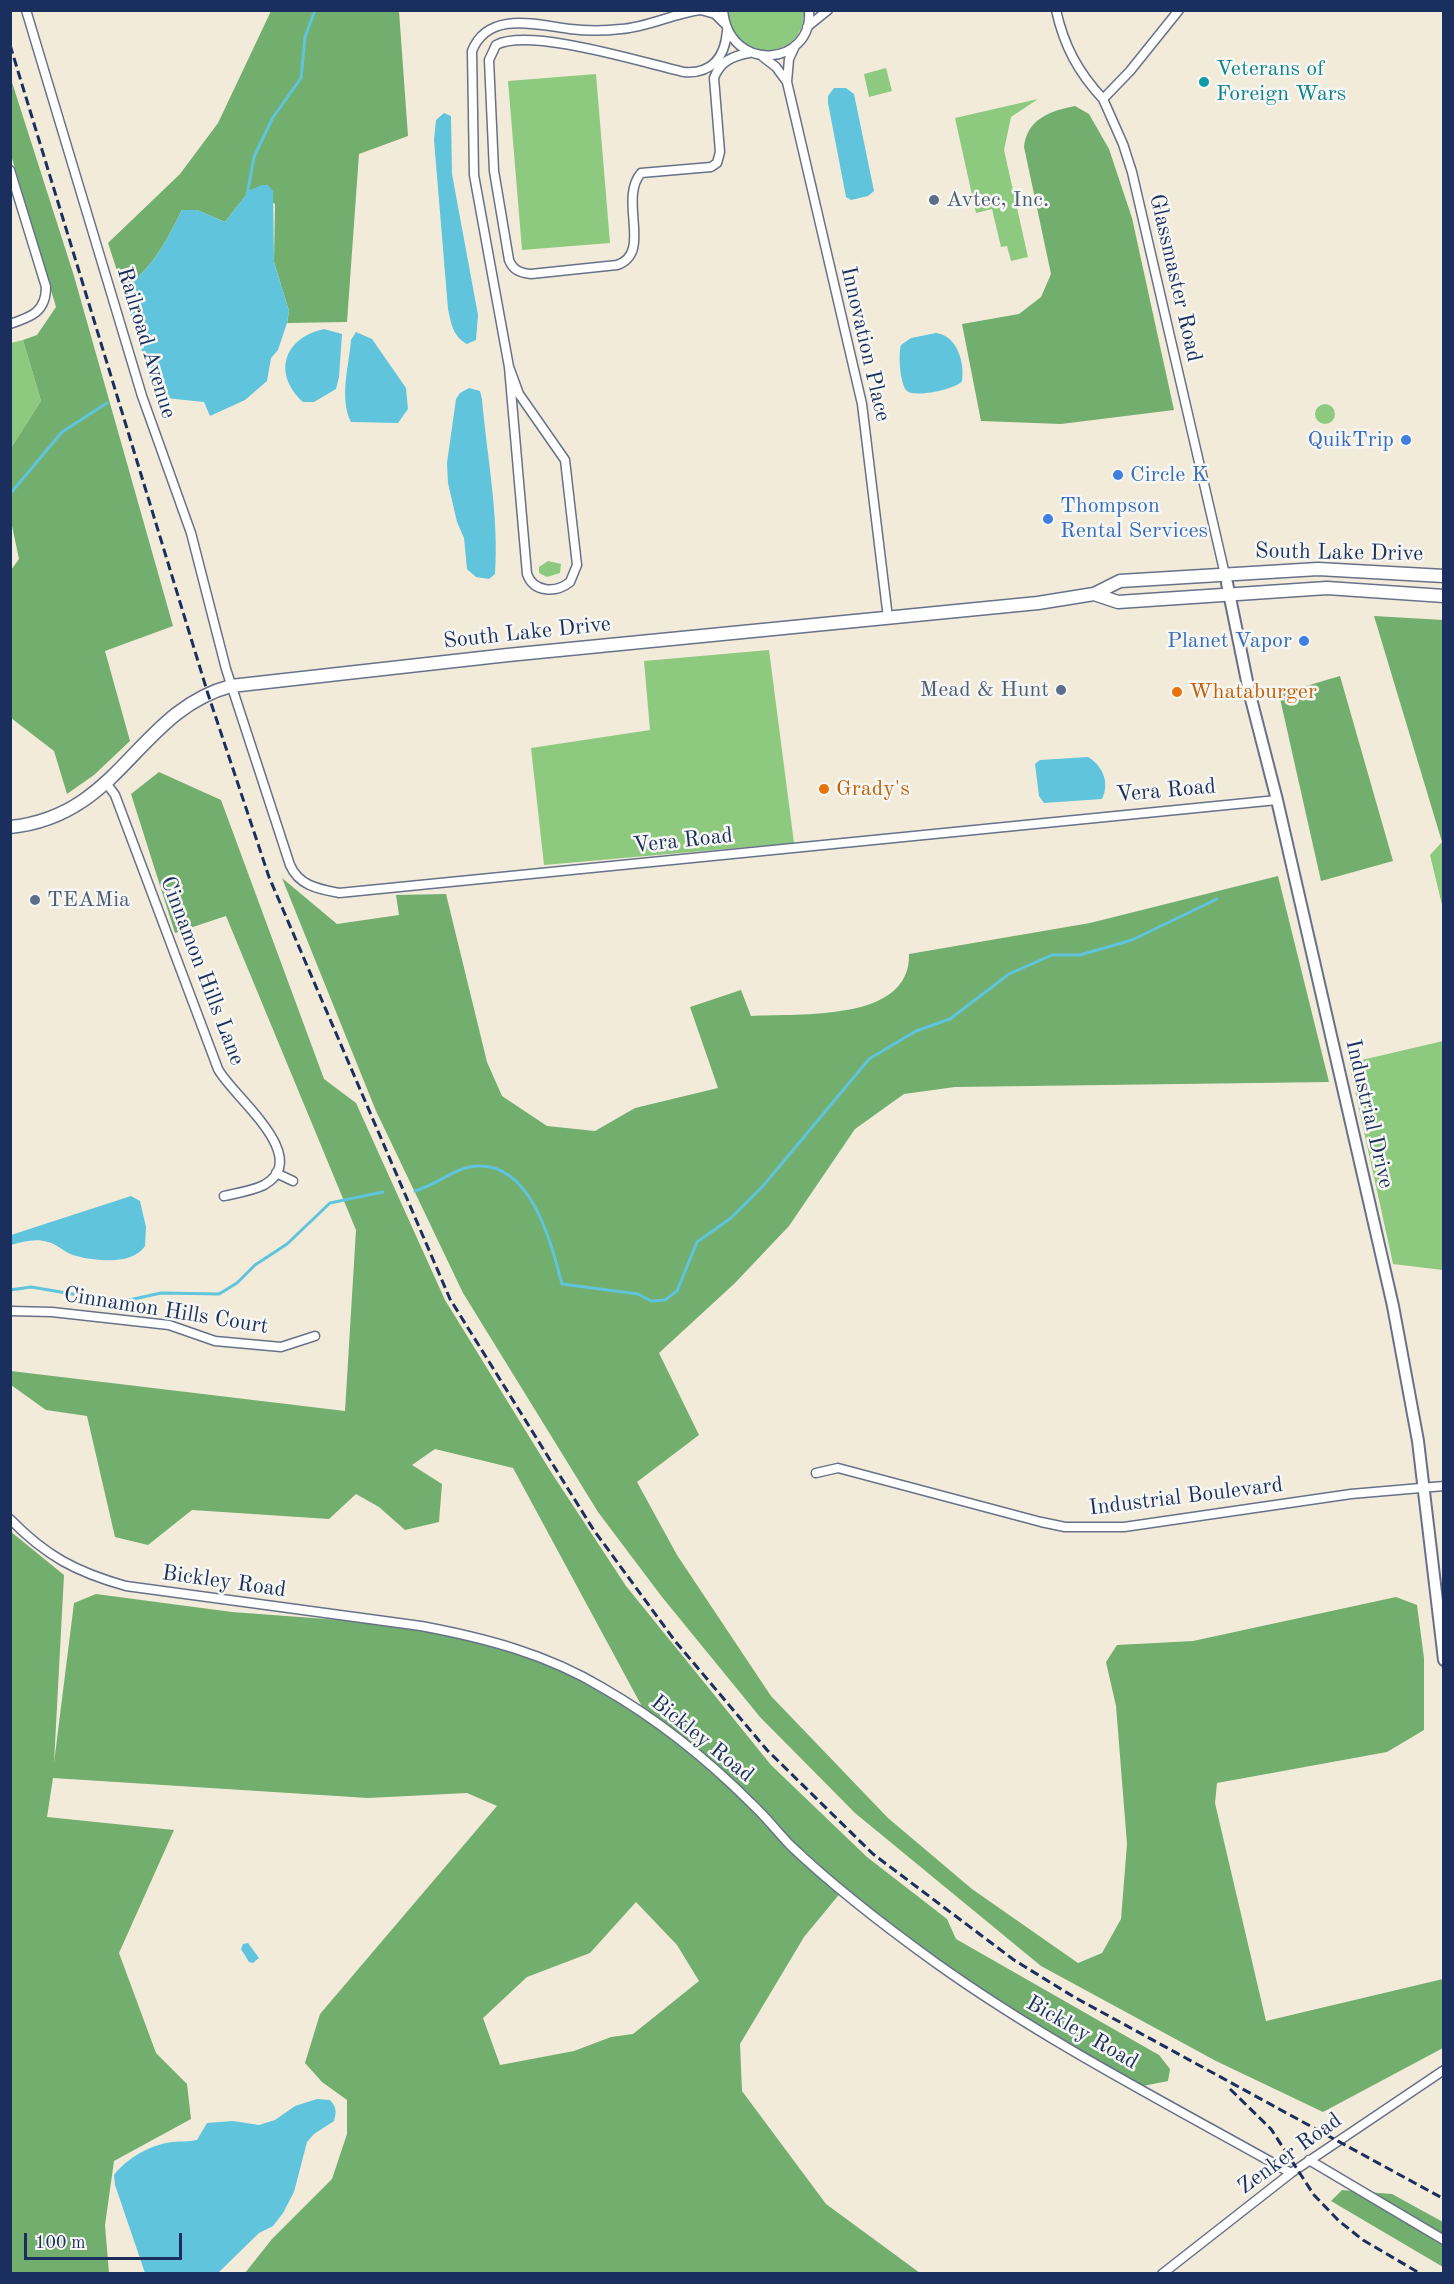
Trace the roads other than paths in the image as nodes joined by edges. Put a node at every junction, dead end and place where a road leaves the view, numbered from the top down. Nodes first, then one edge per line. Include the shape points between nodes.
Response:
1 (26, 10) edge
2 (701, 10) edge
3 (723, 10) edge
4 (809, 10) edge
5 (828, 10) edge
6 (1056, 10) edge
7 (1179, 10) edge
8 (686, 12) edge
9 (807, 27) junction
10 (726, 28) junction
11 (795, 46) junction
12 (749, 53) junction
13 (762, 56) junction
14 (787, 82) junction
15 (1102, 99) junction
16 (10, 170) edge
17 (10, 324) edge
18 (509, 367) junction
19 (1443, 576) edge
20 (1227, 584) junction
21 (1094, 594) junction
22 (1443, 596) edge
23 (888, 618) junction
24 (231, 686) junction
25 (107, 784) junction
26 (1277, 800) junction
27 (10, 827) edge
28 (276, 1173) junction
29 (293, 1181) dead end
30 (224, 1196) dead end
31 (10, 1311) edge
32 (315, 1336) dead end
33 (816, 1473) dead end
34 (1424, 1486) junction
35 (1443, 1486) edge
36 (10, 1519) edge
37 (1443, 1660) edge
38 (1443, 2070) edge
39 (1310, 2160) junction
40 (1291, 2173) junction
41 (1443, 2240) edge
42 (1162, 2274) edge

1 - 24 street, Railroad Avenue via 142,396 191,533
2 - 8 street
2 - 10 street via 715,14
3 - 10 street
4 - 9 street
5 - 9 street
6 - 15 street, Glassmaster Road via 1077,69
7 - 15 street via 1140,60
8 - 18 street via 642,26 612,30 504,24 483,34 474,45 470,61 474,175
9 - 11 street, Innovation Place
10 - 12 street
10 - 12 street via 721,56 698,73 535,39 496,45 489,60 494,171 513,268 531,274 617,265 628,260 633,251 634,181 641,173 711,167 717,163 720,152 714,78 727,60
11 - 13 street
11 - 14 street, Innovation Place via 789,59
12 - 13 street
13 - 14 street, Innovation Place
14 - 23 street, Innovation Place via 862,404
15 - 20 street, Glassmaster Road via 1132,172
16 - 17 street via 46,287 43,306 34,315
18 - 18 street via 527,574 539,588 556,589 570,582 577,565 567,465 519,394
19 - 20 main road, South Lake Drive via 1318,569
20 - 21 main road, South Lake Drive via 1118,602
20 - 21 main road, South Lake Drive via 1120,581
20 - 22 main road, South Lake Drive
20 - 26 street, Industrial Drive
21 - 23 main road, South Lake Drive
23 - 24 main road, South Lake Drive
24 - 25 main road, South Lake Drive via 180,709
24 - 26 street, Vera Road via 293,873 310,886 339,893
25 - 27 main road, South Lake Drive via 70,810
25 - 28 street, Cinnamon Hills Lane via 115,795 218,1069 267,1127 280,1158
26 - 34 street, Industrial Drive via 1393,1306
28 - 29 street
28 - 30 street via 261,1186
31 - 32 street, Cinnamon Hills Court via 169,1325 215,1341 281,1347
33 - 34 street, Industrial Boulevard via 838,1468 1041,1522 1089,1528 1124,1527
34 - 35 street, Industrial Boulevard
34 - 37 street, Industrial Drive
36 - 40 street, Bickley Road via 63,1563 126,1586 422,1626 468,1635 577,1673 671,1733 750,1802 790,1845 935,1963 1034,2028
38 - 39 street, Zenker Road
39 - 40 street, Zenker Road
39 - 41 street
40 - 42 street, Zenker Road

